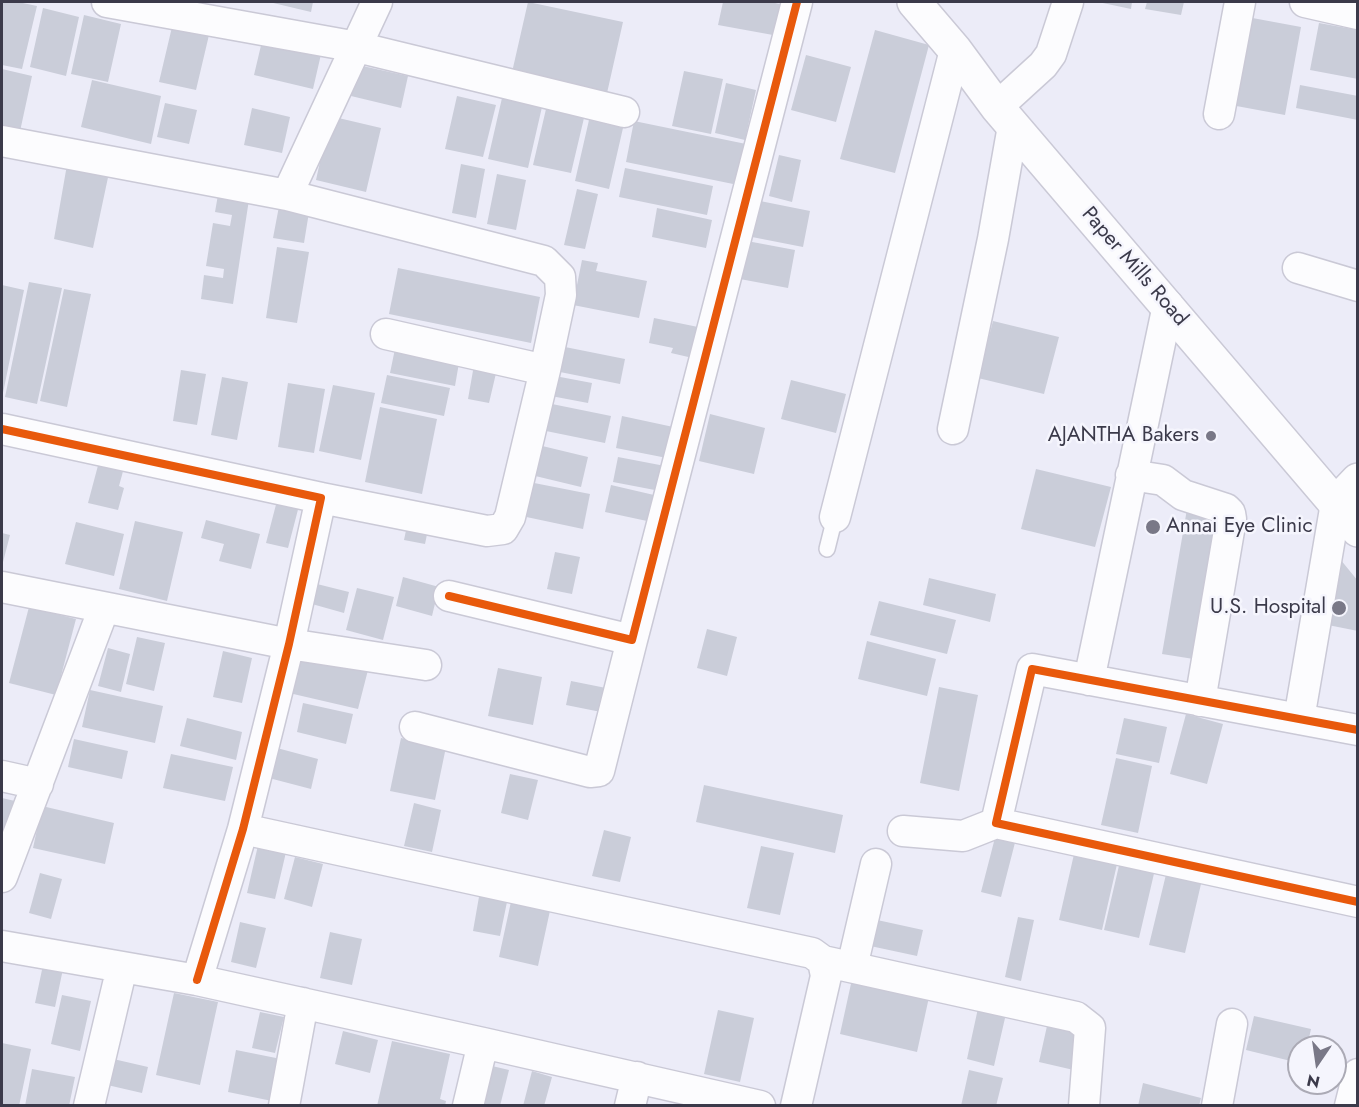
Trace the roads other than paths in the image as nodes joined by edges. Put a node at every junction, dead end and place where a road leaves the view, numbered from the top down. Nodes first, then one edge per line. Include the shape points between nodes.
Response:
1 (107, 2) edge
2 (377, 2) edge
3 (797, 2) edge
4 (914, 2) edge
5 (1068, 2) edge
6 (1240, 2) edge
7 (1305, 2) edge
8 (1358, 14) edge
9 (357, 47) junction
10 (955, 50) junction
11 (624, 112) dead end
12 (1219, 114) dead end
13 (1005, 117) junction
14 (2, 141) edge
15 (287, 195) junction
16 (1298, 268) dead end
17 (1358, 286) edge
18 (1168, 305) junction
19 (386, 334) dead end
20 (545, 370) junction
21 (2, 429) edge
22 (953, 429) dead end
23 (1131, 475) junction
24 (1347, 491) edge
25 (321, 498) junction
26 (836, 517) joint
27 (1358, 530) edge
28 (827, 549) dead end
29 (2, 587) edge
30 (449, 596) dead end
31 (104, 608) junction
32 (632, 640) junction
33 (289, 644) junction
34 (426, 665) dead end
35 (1089, 680) junction
36 (1200, 701) junction
37 (1299, 719) junction
38 (415, 727) dead end
39 (1358, 730) edge
40 (2, 776) edge
41 (38, 784) junction
42 (996, 824) junction
43 (243, 829) junction
44 (903, 831) dead end
45 (876, 864) dead end
46 (2, 877) edge
47 (1358, 902) edge
48 (2, 946) edge
49 (823, 961) junction
50 (123, 967) junction
51 (852, 967) junction
52 (197, 980) junction
53 (303, 1003) junction
54 (1232, 1024) dead end
55 (483, 1043) junction
56 (1358, 1074) edge
57 (637, 1077) junction
58 (89, 1106) edge
59 (284, 1106) edge
60 (468, 1106) edge
61 (630, 1106) edge
62 (760, 1106) edge
63 (796, 1106) edge
64 (1084, 1106) edge
65 (1217, 1106) edge
66 (1350, 1106) edge

1 - 9 street
2 - 9 street
3 - 32 street
4 - 10 main road, Paper Mills Road
5 - 13 street via 1052,54
6 - 12 street
7 - 8 street
9 - 11 street
9 - 15 street
10 - 13 main road, Paper Mills Road
10 - 26 street
13 - 18 main road, Paper Mills Road
13 - 22 street via 993,239
14 - 15 street
15 - 20 street via 544,261 560,277 561,295
16 - 17 street
18 - 23 street
18 - 24 main road, Paper Mills Road
19 - 20 street
20 - 25 street via 510,517 502,529 487,531
21 - 25 street
23 - 35 street
23 - 36 street via 1163,480 1183,495 1230,513
24 - 27 main road, Paper Mills Road
24 - 37 street
25 - 33 street
26 - 28 lane
29 - 31 street
30 - 32 street
31 - 33 street
31 - 41 street
32 - 38 street via 599,771 590,772
33 - 34 street
33 - 43 street
35 - 36 street
35 - 42 street via 1032,669
36 - 37 street
37 - 39 street
40 - 41 street
41 - 46 street
42 - 44 street via 963,836
42 - 47 street
43 - 49 street via 812,953
43 - 52 street
45 - 51 street
48 - 50 street
49 - 51 street
49 - 63 street via 826,976
50 - 52 street
50 - 58 street
51 - 64 street via 1076,1017 1090,1028
52 - 53 street
53 - 55 street
53 - 59 street
54 - 65 street
55 - 57 street
55 - 60 street
56 - 66 street
57 - 61 street
57 - 62 street

